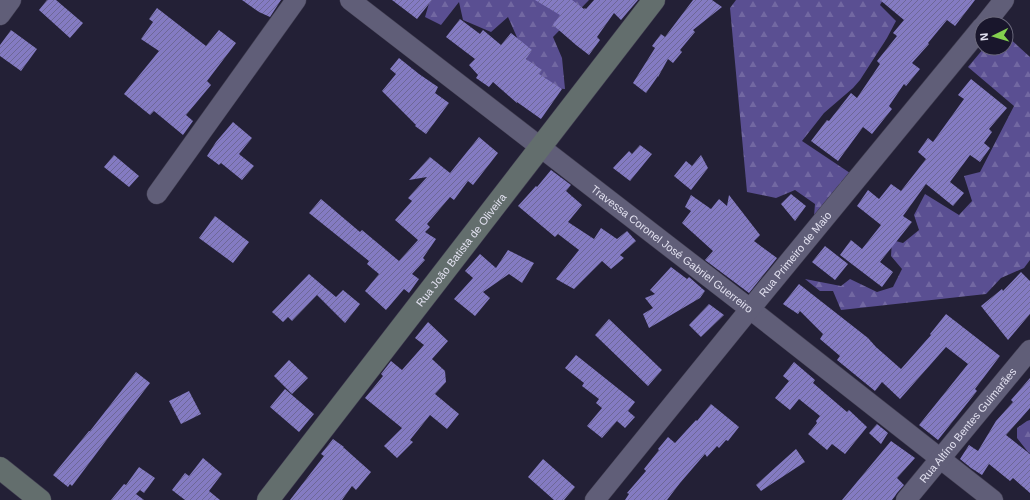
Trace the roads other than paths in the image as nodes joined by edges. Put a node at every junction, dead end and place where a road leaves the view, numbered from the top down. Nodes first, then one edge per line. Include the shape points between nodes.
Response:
1 (11, 0) edge
2 (296, 0) edge
3 (350, 0) edge
4 (654, 0) edge
5 (1004, 0) edge
6 (0, 15) edge
7 (991, 16) edge
8 (974, 37) edge
9 (540, 148) junction
10 (157, 194) dead end
11 (750, 309) junction
12 (1030, 350) edge
13 (939, 458) junction
14 (0, 468) edge
15 (40, 500) edge
16 (268, 500) edge
17 (595, 500) edge
18 (906, 500) edge
19 (992, 500) edge

1 - 6 street
2 - 10 street
3 - 9 street, Travessa Coronel José Gabriel Guerreiro
4 - 9 street, Rua João Batista de Oliveira
5 - 7 street
8 - 11 street, Rua Primeiro de Maio
9 - 11 street, Travessa Coronel José Gabriel Guerreiro
9 - 16 street, Rua João Batista de Oliveira
11 - 13 street, Travessa Coronel José Gabriel Guerreiro
11 - 17 street, Rua Primeiro de Maio
12 - 13 street, Rua Altíno Bentes Guimarães
13 - 18 street, Rua Altíno Bentes Guimarães
13 - 19 street, Travessa Coronel José Gabriel Guerreiro
14 - 15 street

